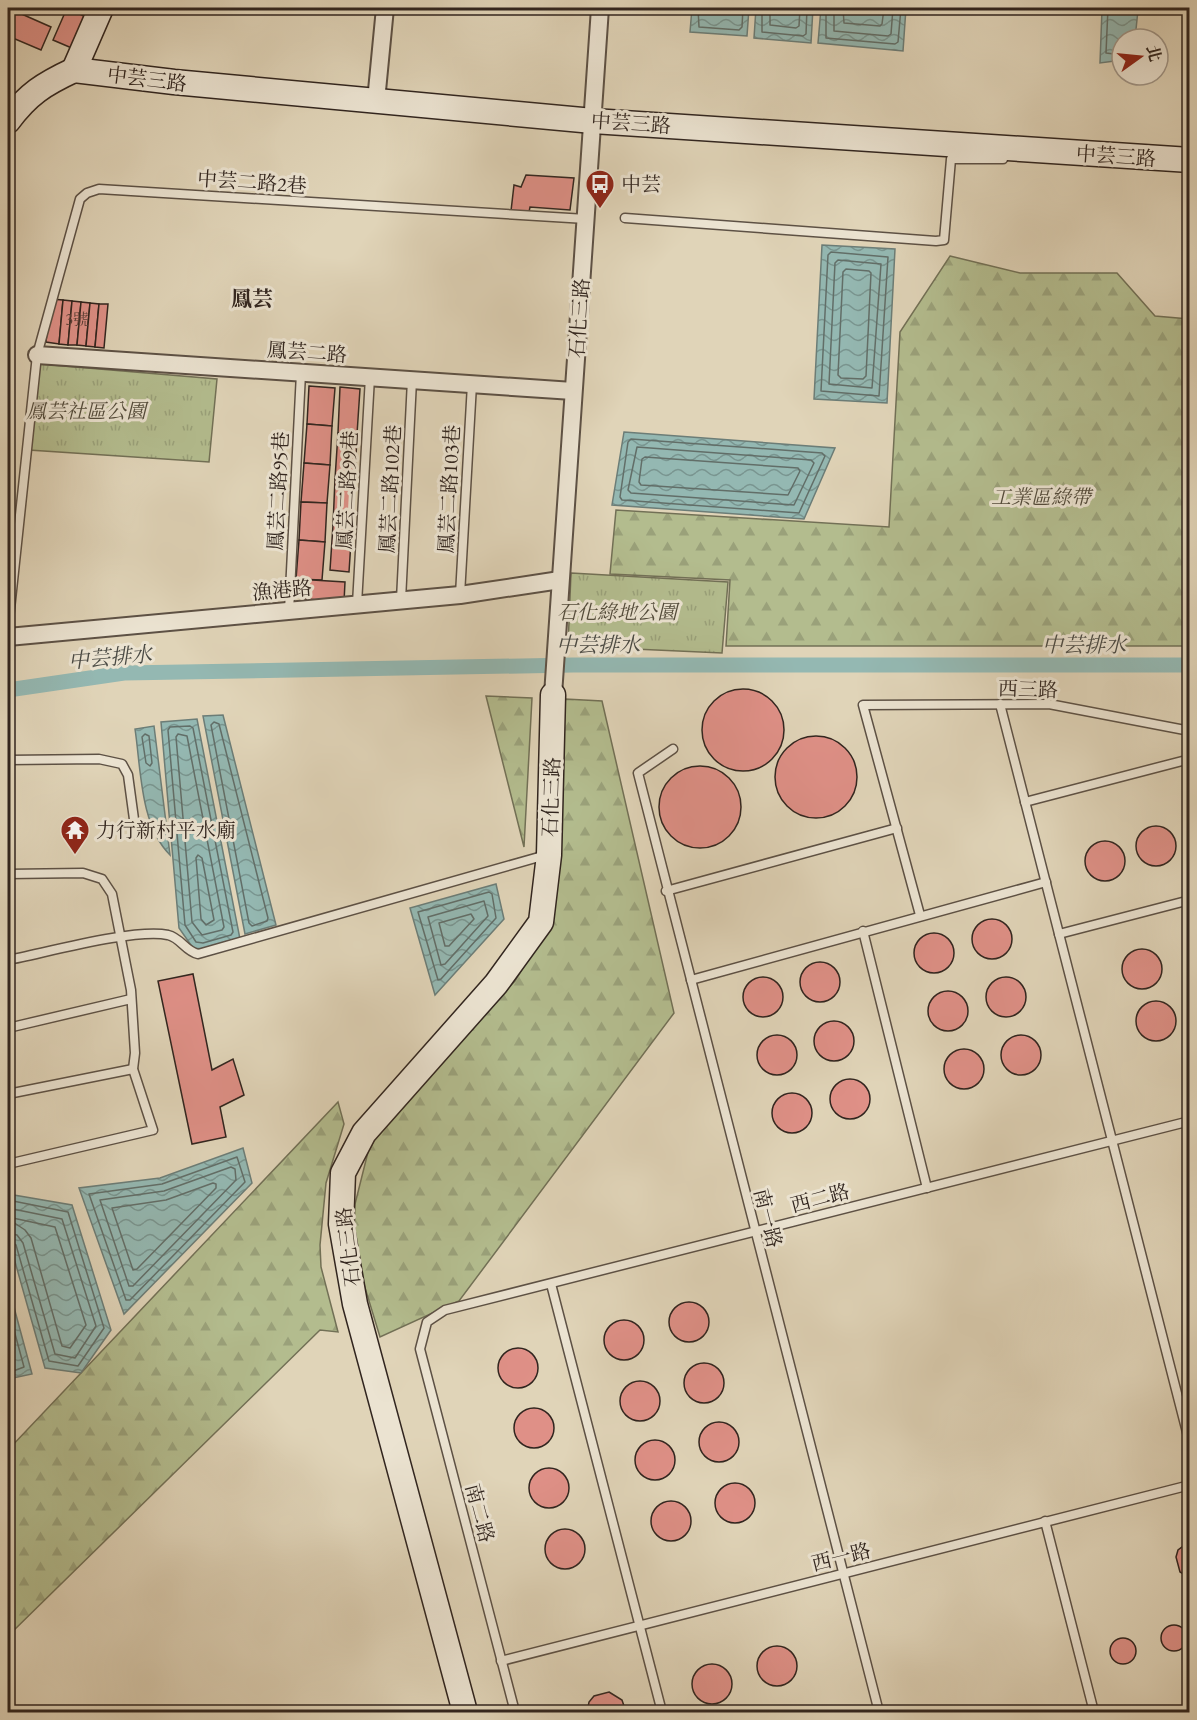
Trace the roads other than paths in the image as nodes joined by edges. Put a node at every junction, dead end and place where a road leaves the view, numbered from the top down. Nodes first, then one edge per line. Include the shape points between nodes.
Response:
1 (101, 8) edge
2 (385, 8) edge
3 (600, 8) edge
4 (74, 70) junction
5 (376, 101) junction
6 (8, 121) edge
7 (593, 121) junction
8 (1009, 159) dead end
9 (1020, 159) dead end
10 (1185, 160) edge
11 (625, 218) dead end
12 (586, 219) junction
13 (38, 355) junction
14 (301, 373) junction
15 (370, 377) junction
16 (412, 380) junction
17 (472, 384) junction
18 (573, 391) junction
19 (560, 580) junction
20 (459, 595) junction
21 (401, 600) junction
22 (357, 604) junction
23 (289, 611) junction
24 (8, 628) edge
25 (8, 637) edge
26 (553, 695) joint
27 (1000, 704) junction
28 (1190, 731) edge
29 (673, 749) dead end
30 (1190, 759) edge
31 (8, 760) edge
32 (1025, 802) junction
33 (897, 828) junction
34 (136, 834) dead end
35 (549, 855) junction
36 (8, 874) edge
37 (1046, 882) junction
38 (666, 891) junction
39 (1190, 900) edge
40 (920, 915) junction
41 (863, 931) junction
42 (1059, 934) junction
43 (121, 937) junction
44 (8, 960) edge
45 (691, 980) junction
46 (131, 999) junction
47 (8, 1028) edge
48 (133, 1069) junction
49 (8, 1094) edge
50 (1190, 1121) edge
51 (1112, 1141) junction
52 (8, 1164) edge
53 (927, 1188) junction
54 (754, 1233) junction
55 (551, 1284) junction
56 (427, 1323) joint
57 (1190, 1444) edge
58 (1190, 1485) edge
59 (1045, 1521) junction
60 (843, 1574) junction
61 (640, 1626) junction
62 (501, 1661) junction
63 (465, 1713) edge
64 (514, 1713) edge
65 (662, 1713) edge
66 (879, 1713) edge
67 (1094, 1713) edge

1 - 4 street
2 - 5 street
3 - 7 street, 石化三路
4 - 5 street, 中芸三路
4 - 6 street via 24,98
5 - 7 street, 中芸三路
7 - 10 street, 中芸三路
7 - 12 street, 石化三路
8 - 11 lane via 951,159 944,240
9 - 10 lane
12 - 13 lane, 中芸二路2巷 via 99,189 80,199
12 - 18 street, 石化三路
13 - 14 street, 鳳芸二路
13 - 24 lane, 中芸二路2巷
14 - 15 street, 鳳芸二路
14 - 23 lane, 鳳芸二路95巷
15 - 16 street, 鳳芸二路
15 - 22 lane, 鳳芸二路99巷
16 - 17 street, 鳳芸二路
16 - 21 lane, 鳳芸二路102巷
17 - 18 street, 鳳芸二路
17 - 20 lane, 鳳芸二路103巷
18 - 19 street, 石化三路
19 - 20 street, 漁港路
19 - 26 street, 石化三路
20 - 21 street, 漁港路
21 - 22 street, 漁港路
22 - 23 street, 漁港路
23 - 25 street, 漁港路
26 - 35 street, 石化三路
27 - 28 lane, 西三路 via 1049,704
27 - 32 lane
27 - 33 lane, 西三路 via 863,705
29 - 38 lane, 南一路 via 638,773
30 - 32 lane
31 - 34 lane via 99,759 122,765 128,775
32 - 37 lane
33 - 38 lane
33 - 40 lane
35 - 43 lane via 198,954 167,935
35 - 63 street, 石化三路 via 542,922 496,984 364,1133 343,1173 341,1224 355,1304
36 - 43 lane via 83,873 102,879 112,894
37 - 40 lane
37 - 42 lane
38 - 45 lane, 南一路
39 - 42 lane
40 - 41 lane
41 - 45 lane
41 - 53 lane
42 - 51 lane
43 - 44 lane
43 - 46 lane
45 - 54 lane, 南一路
46 - 47 lane
46 - 48 lane
48 - 49 lane
48 - 52 lane via 153,1130
50 - 51 lane, 西二路
51 - 53 lane, 西二路
51 - 57 lane
53 - 54 lane, 西二路
54 - 55 lane, 西二路
54 - 60 lane, 南一路
55 - 56 lane, 西二路 via 445,1310
55 - 61 lane
56 - 62 lane, 南二路 via 420,1349
58 - 59 lane, 西一路
59 - 60 lane, 西一路
59 - 67 lane
60 - 61 lane, 西一路
60 - 66 lane, 南一路
61 - 62 lane, 西一路
61 - 65 lane
62 - 64 lane, 南二路

